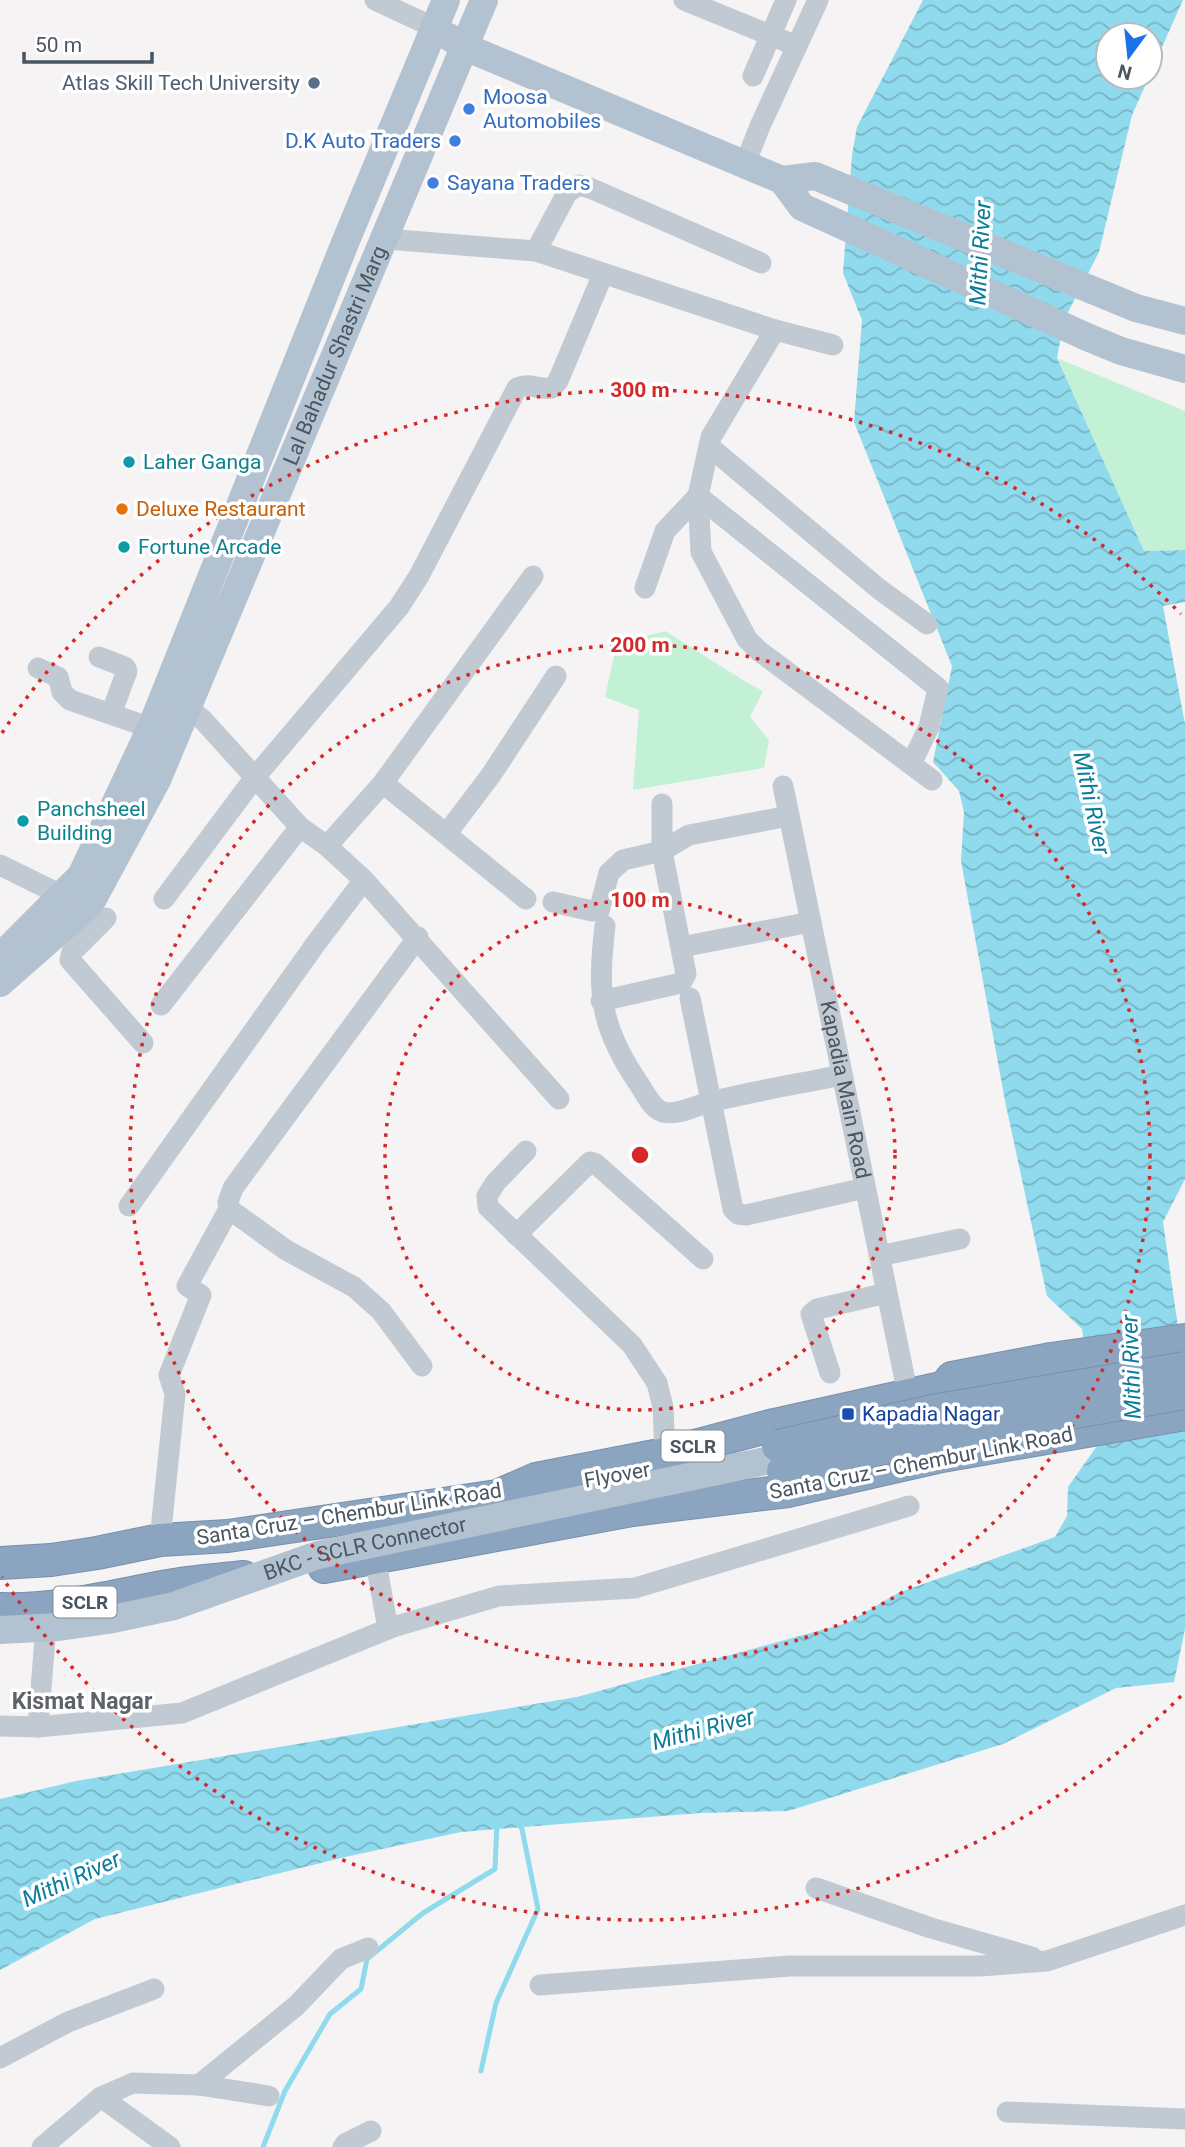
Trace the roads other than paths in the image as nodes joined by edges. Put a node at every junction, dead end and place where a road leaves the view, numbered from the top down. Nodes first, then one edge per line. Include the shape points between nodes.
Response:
1 (375, 0) edge
2 (446, 0) edge
3 (484, 0) edge
4 (684, 0) edge
5 (786, 0) edge
6 (818, 0) edge
7 (435, 28) junction
8 (771, 36) junction
9 (797, 46) junction
10 (465, 47) junction
11 (753, 76) dead end
12 (745, 164) junction
13 (782, 180) junction
14 (386, 239) junction
15 (536, 251) junction
16 (761, 263) dead end
17 (603, 274) junction
18 (1177, 315) edge
19 (775, 330) junction
20 (833, 345) dead end
21 (1148, 359) junction
22 (1185, 369) edge
23 (1185, 380) edge
24 (710, 447) junction
25 (698, 496) junction
26 (533, 576) dead end
27 (645, 588) dead end
28 (927, 624) dead end
29 (99, 657) dead end
30 (38, 668) dead end
31 (556, 676) dead end
32 (187, 707) junction
33 (111, 714) junction
34 (151, 728) junction
35 (911, 764) junction
36 (256, 776) junction
37 (932, 780) dead end
38 (383, 783) junction
39 (783, 786) dead end
40 (662, 804) dead end
41 (789, 816) junction
42 (300, 827) junction
43 (447, 833) junction
44 (327, 846) junction
45 (662, 851) junction
46 (0, 865) edge
47 (364, 880) junction
48 (164, 899) dead end
49 (526, 899) dead end
50 (553, 902) dead end
51 (73, 918) junction
52 (106, 918) dead end
53 (811, 922) junction
54 (605, 926) dead end
55 (418, 937) junction
56 (681, 947) junction
57 (0, 957) edge
58 (0, 983) edge
59 (690, 998) dead end
60 (601, 1001) junction
61 (161, 1005) dead end
62 (143, 1043) dead end
63 (842, 1075) junction
64 (559, 1099) dead end
65 (711, 1102) junction
66 (526, 1151) dead end
67 (865, 1188) junction
68 (129, 1206) dead end
69 (229, 1209) junction
70 (516, 1235) junction
71 (960, 1239) dead end
72 (879, 1256) junction
73 (703, 1259) dead end
74 (887, 1293) junction
75 (1185, 1340) edge
76 (1185, 1352) edge
77 (1057, 1365) junction
78 (422, 1366) dead end
79 (1185, 1368) edge
80 (830, 1373) dead end
81 (1185, 1381) edge
82 (945, 1387) junction
83 (1185, 1393) edge
84 (908, 1395) junction
85 (1185, 1415) edge
86 (959, 1453) junction
87 (665, 1454) junction
88 (780, 1459) junction
89 (497, 1496) junction
90 (909, 1506) dead end
91 (632, 1510) junction
92 (375, 1558) junction
93 (165, 1562) junction
94 (0, 1563) edge
95 (325, 1567) junction
96 (0, 1584) edge
97 (0, 1609) edge
98 (388, 1629) junction
99 (0, 1630) edge
100 (45, 1638) junction
101 (0, 1639) edge
102 (0, 1726) edge
103 (38, 1727) junction
104 (816, 1888) dead end
105 (1185, 1915) edge
106 (368, 1948) dead end
107 (1047, 1961) junction
108 (540, 1985) dead end
109 (154, 1989) dead end
110 (0, 2058) edge
111 (199, 2085) junction
112 (269, 2096) dead end
113 (101, 2097) junction
114 (1007, 2112) dead end
115 (1185, 2119) edge
116 (371, 2131) dead end
117 (42, 2147) edge
118 (170, 2147) edge
119 (343, 2147) edge

1 - 7 street
2 - 7 main road, Lal Bahadur Shastri Marg
3 - 10 main road, Lal Bahadur Shastri Marg
4 - 8 street
5 - 8 street
6 - 9 street
7 - 10 main road
7 - 34 main road, Lal Bahadur Shastri Marg
8 - 9 street
8 - 11 street
9 - 12 street
10 - 12 main road
10 - 14 main road, Lal Bahadur Shastri Marg
12 - 13 main road
13 - 18 main road via 815,176 1099,293
13 - 21 main road via 803,207 1087,337
14 - 15 street
14 - 32 main road, Lal Bahadur Shastri Marg
15 - 16 street via 567,193 579,185
15 - 17 street
17 - 19 street
17 - 36 street via 558,381 552,388 527,384 517,388 399,607
19 - 20 street
19 - 24 street via 711,437
21 - 22 main road
21 - 23 main road
24 - 25 street
24 - 28 street
25 - 27 street via 665,531
25 - 35 street via 701,552 747,639
25 - 35 street via 938,688 929,727
26 - 38 street
29 - 33 street via 127,671
30 - 33 street via 58,677 70,700
31 - 43 street
32 - 36 street
32 - 51 main road, Lal Bahadur Shastri Marg via 157,779 90,904
33 - 34 street
34 - 51 main road, Lal Bahadur Shastri Marg via 81,876
35 - 37 street
36 - 42 street
36 - 48 street
38 - 43 street
38 - 44 street
39 - 41 street, Kapadia Main Road
40 - 45 street
41 - 45 street via 690,835
41 - 53 street, Kapadia Main Road
42 - 44 street
42 - 61 street
43 - 49 street
44 - 47 street
45 - 50 street via 614,866 599,911
45 - 56 street
46 - 51 street
47 - 55 street
47 - 68 street
51 - 52 street
51 - 57 main road, Lal Bahadur Shastri Marg
51 - 58 main road, Lal Bahadur Shastri Marg
51 - 62 street via 72,965
53 - 56 street
53 - 63 street, Kapadia Main Road
54 - 60 street
55 - 64 street
55 - 69 street via 233,1188
56 - 60 street via 685,974 681,982
59 - 65 street
60 - 65 street via 620,1056 660,1112
63 - 65 street
63 - 67 street, Kapadia Main Road
65 - 67 street via 733,1209 738,1214
66 - 70 street via 487,1196 488,1208
67 - 72 street, Kapadia Main Road
69 - 78 street via 286,1250 354,1287 381,1311
69 - 93 street via 187,1286 201,1295 169,1375 175,1394
70 - 73 street via 590,1162
70 - 87 street via 632,1345 657,1383
71 - 72 street
72 - 74 street, Kapadia Main Road
74 - 80 street via 817,1308 811,1314
74 - 84 street, Kapadia Main Road
75 - 77 highway, Santa Cruz – Chembur Link Road / SCLR
76 - 77 highway
77 - 82 highway, Santa Cruz – Chembur Link Road / SCLR via 953,1378
79 - 88 highway, bridge via 932,1411
81 - 99 main road, BKC - SCLR Connector, bridge via 934,1423 318,1555 174,1606 59,1627
82 - 84 highway, Santa Cruz – Chembur Link Road / SCLR
82 - 86 highway
83 - 88 highway, bridge
84 - 87 highway, Santa Cruz – Chembur Link Road / SCLR
85 - 86 highway, Santa Cruz – Chembur Link Road / SCLR
86 - 91 highway, Santa Cruz – Chembur Link Road / SCLR via 788,1491
87 - 89 highway, Santa Cruz – Chembur Link Road / SCLR via 536,1479
88 - 89 highway, Flyover
88 - 91 highway, Flyover
89 - 93 highway, Santa Cruz – Chembur Link Road / SCLR via 228,1536
90 - 98 street via 635,1588 499,1596
91 - 92 highway, Santa Cruz – Chembur Link Road / SCLR
92 - 95 highway, Santa Cruz – Chembur Link Road / SCLR
92 - 98 street
93 - 94 highway, Santa Cruz – Chembur Link Road via 97,1553
93 - 95 highway, SCLR
93 - 96 highway, SCLR via 54,1581
93 - 97 highway, SCLR via 105,1599
95 - 100 highway, Santa Cruz – Chembur Link Road via 177,1616
98 - 103 street via 182,1713
100 - 101 highway, Santa Cruz – Chembur Link Road
100 - 103 street
102 - 103 street
104 - 107 street
105 - 107 street
106 - 111 street via 341,1959 296,2006
107 - 108 street via 980,1966 790,1966
109 - 110 street via 68,2022
111 - 112 street
111 - 113 street via 133,2083
113 - 117 street
113 - 118 street
114 - 115 street
116 - 119 street

